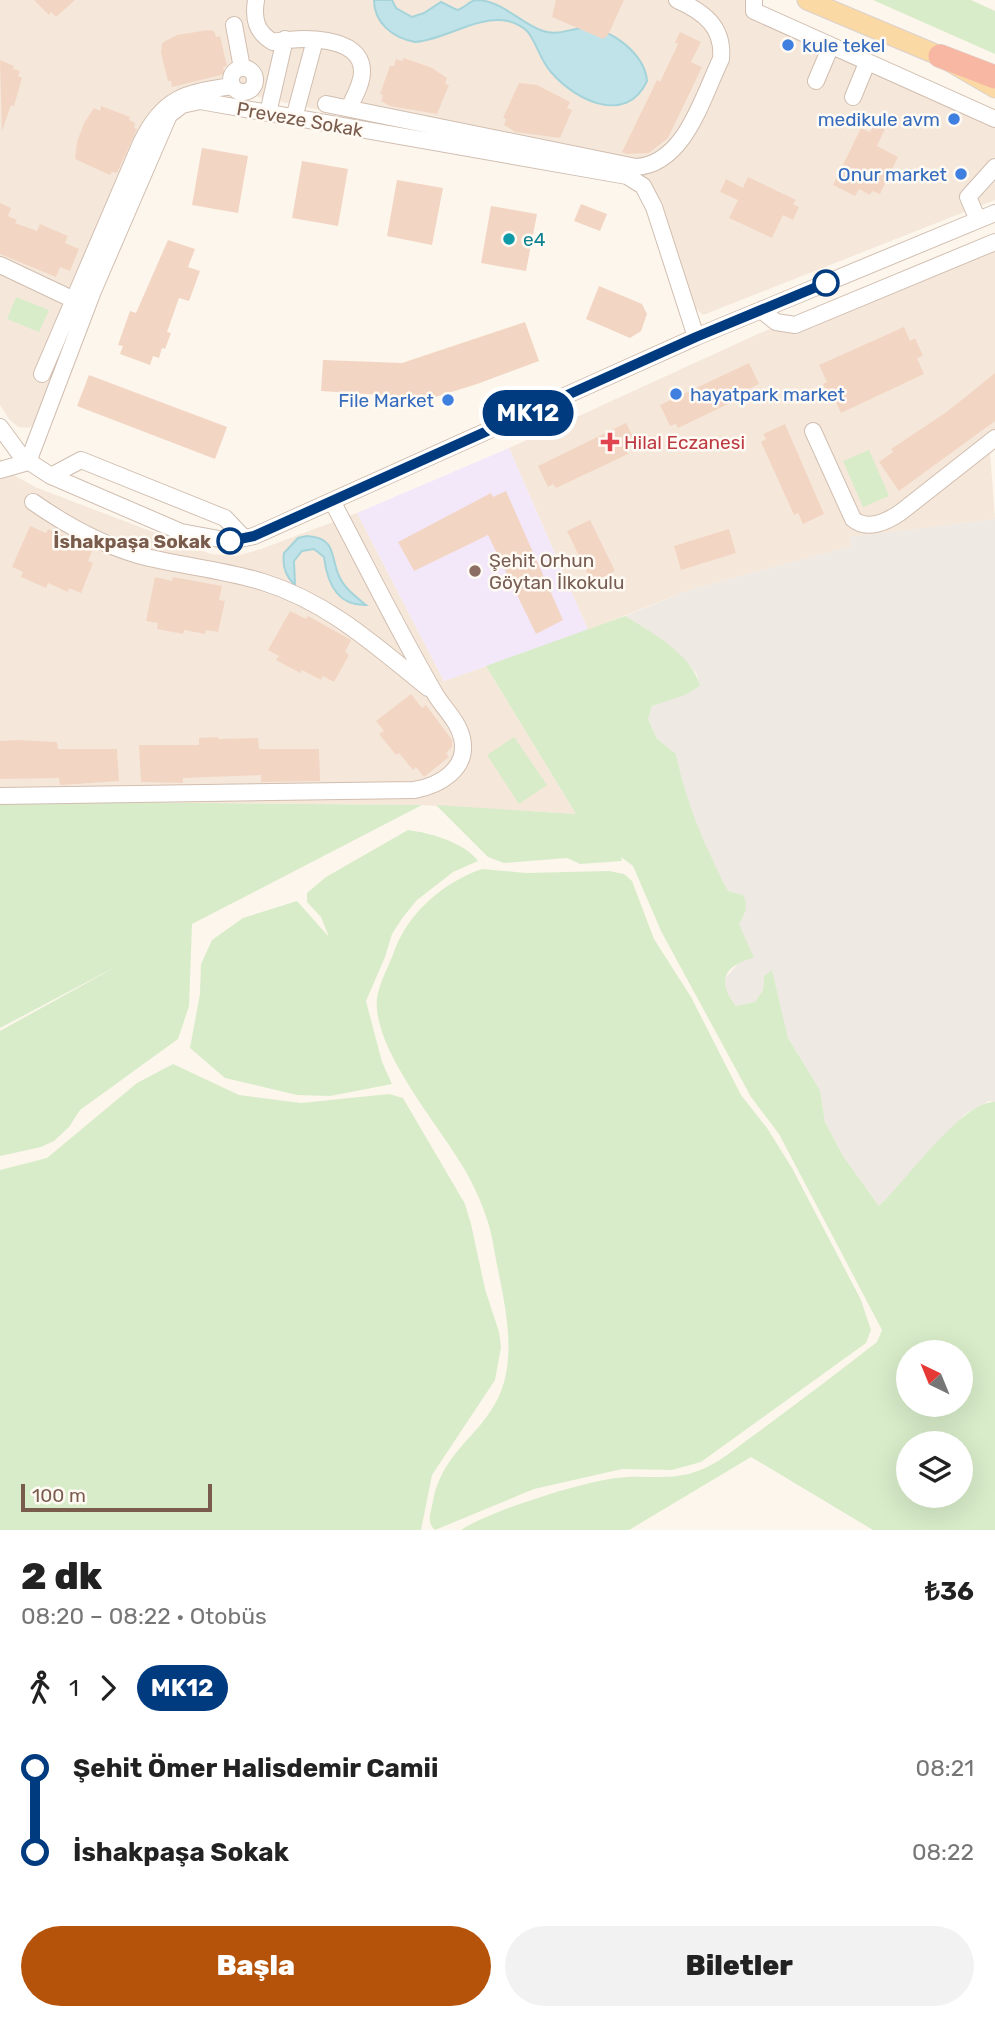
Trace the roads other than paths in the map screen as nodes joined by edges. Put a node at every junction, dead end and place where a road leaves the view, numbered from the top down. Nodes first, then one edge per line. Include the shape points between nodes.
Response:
1 (256, 0) edge
2 (677, 0) edge
3 (754, 0) edge
4 (807, 0) edge
5 (233, 25) dead end
6 (285, 39) junction
7 (315, 40) junction
8 (830, 48) junction
9 (940, 56) junction
10 (867, 63) junction
11 (995, 77) edge
12 (816, 81) dead end
13 (995, 89) edge
14 (853, 97) dead end
15 (326, 103) dead end
16 (349, 108) junction
17 (268, 113) junction
18 (294, 118) junction
19 (995, 119) edge
20 (995, 167) edge
21 (995, 213) edge
22 (978, 220) junction
23 (995, 242) edge
24 (0, 265) edge
25 (74, 300) junction
26 (761, 310) junction
27 (696, 337) junction
28 (42, 374) dead end
29 (0, 427) edge
30 (813, 431) dead end
31 (995, 438) edge
32 (28, 462) junction
33 (0, 470) edge
34 (51, 476) junction
35 (332, 501) junction
36 (33, 502) dead end
37 (244, 538) junction
38 (394, 618) junction
39 (377, 646) junction
40 (435, 694) junction
41 (0, 796) edge

1 - 6 street via 258,30 273,42
2 - 16 street via 705,15 717,30 721,59 682,138 661,162 649,166
3 - 8 street via 754,11
4 - 9 main road
5 - 25 street via 242,68 232,75 232,86 183,96 155,115
6 - 7 street
6 - 17 street
7 - 16 street via 345,47 360,60 360,81
7 - 18 street
8 - 10 street
8 - 12 street
9 - 11 highway
9 - 13 main road
10 - 14 street
10 - 19 street
15 - 16 street
17 - 18 street, Preveze Sokak
17 - 32 street, Preveze Sokak via 200,101 182,105 169,115 93,291
18 - 27 street, Preveze Sokak via 628,176 643,186 654,207
20 - 22 street via 968,197
21 - 22 street
22 - 26 street
23 - 26 street via 795,326 776,322
24 - 25 street
25 - 28 street
26 - 27 street
27 - 35 street
29 - 32 street
30 - 31 street via 853,519 860,524 891,519
32 - 33 street
32 - 34 street
34 - 37 street via 181,532 210,539
34 - 37 street via 81,460 225,518
35 - 37 street
35 - 38 street
36 - 39 street via 104,543 298,595
38 - 39 street via 391,635
38 - 40 street
39 - 40 street
40 - 41 street via 455,723 462,749 448,778 427,788

